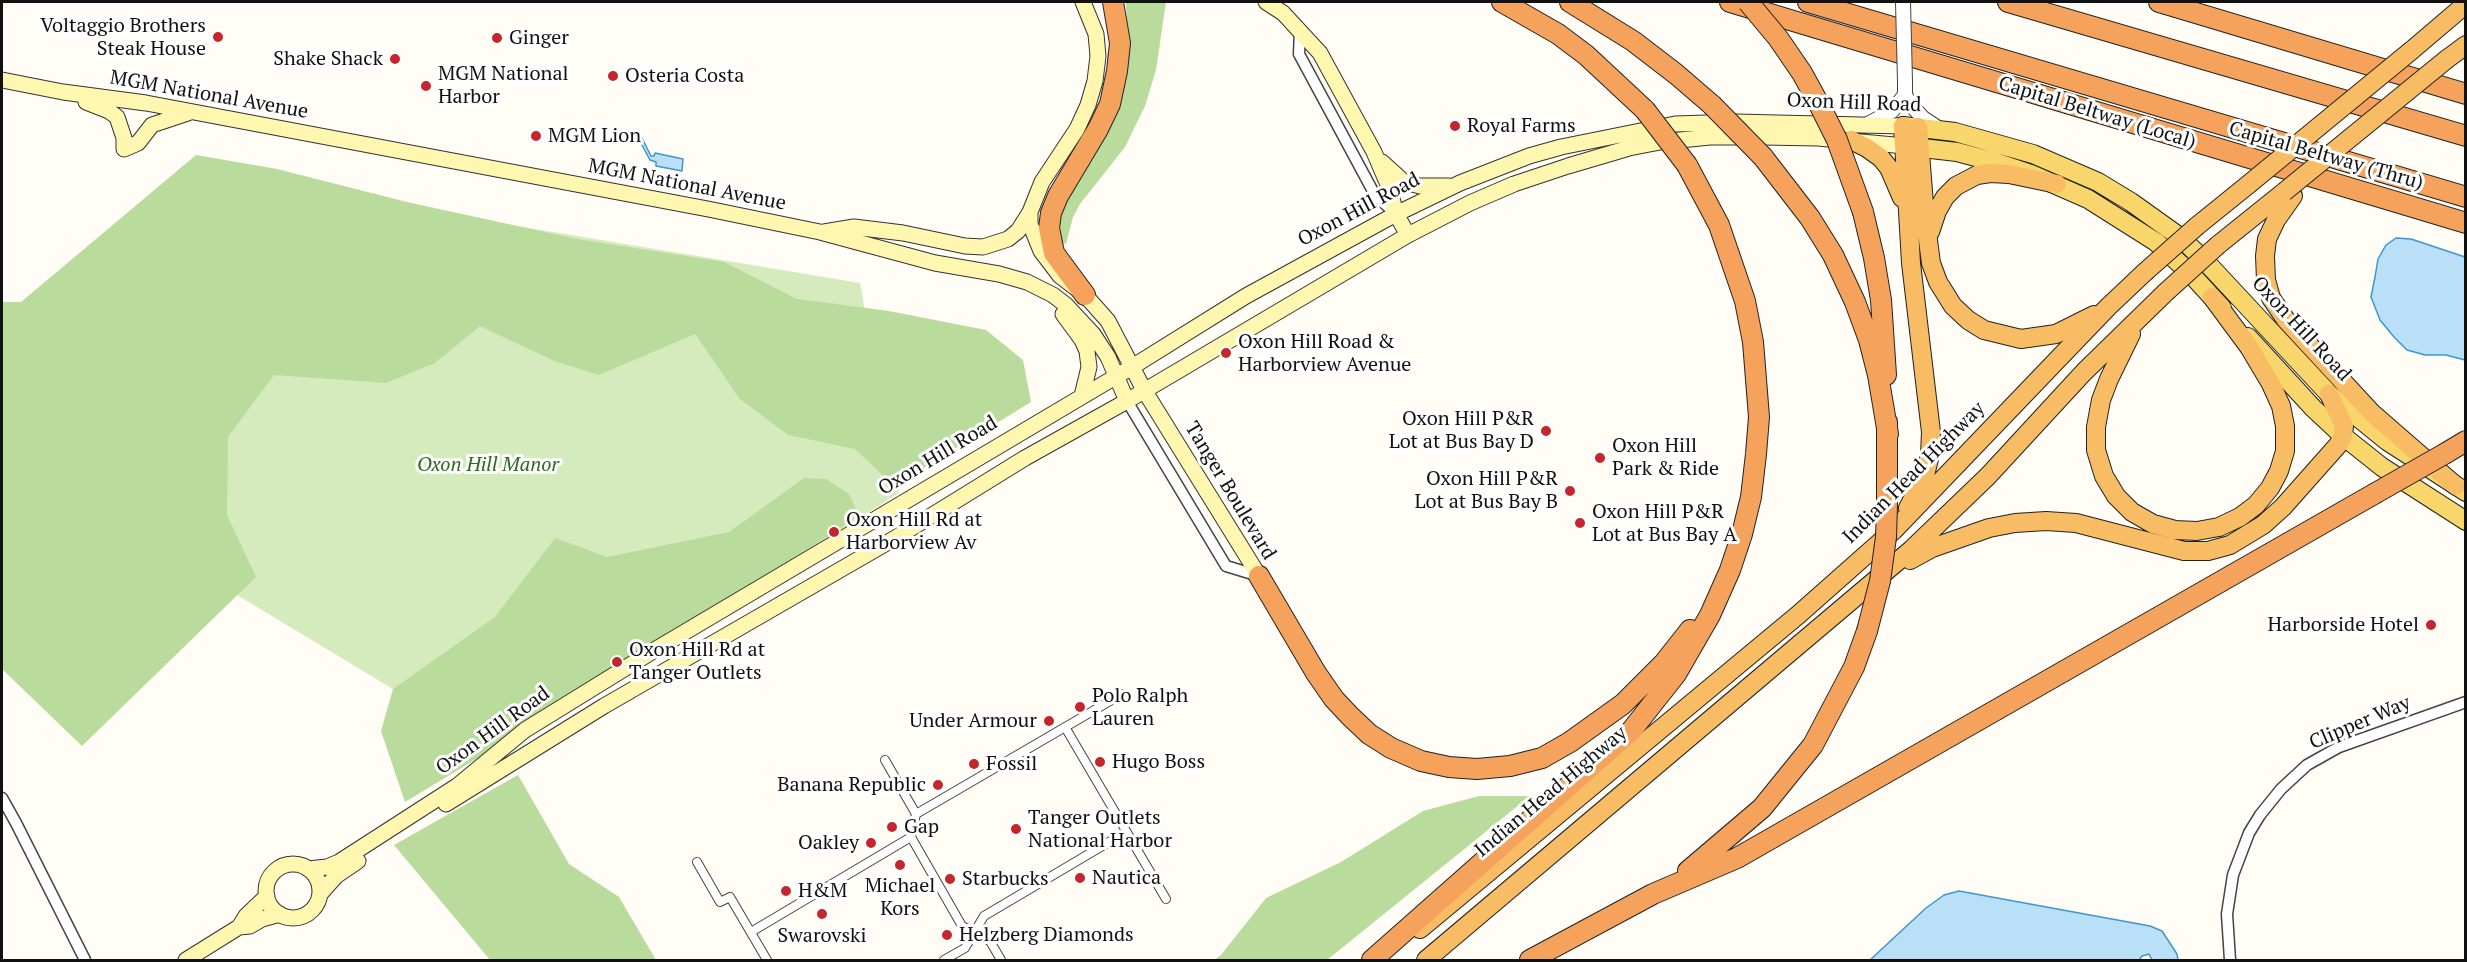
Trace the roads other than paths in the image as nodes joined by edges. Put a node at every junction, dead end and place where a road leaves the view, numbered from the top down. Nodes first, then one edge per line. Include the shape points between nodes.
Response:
1 (1083, 2) edge
2 (1113, 2) edge
3 (1266, 2) edge
4 (1502, 2) edge
5 (1570, 2) edge
6 (1730, 2) edge
7 (1748, 2) edge
8 (1808, 2) edge
9 (1903, 2) edge
10 (2008, 2) edge
11 (2159, 2) edge
12 (2466, 4) edge
13 (1300, 30) junction
14 (2466, 45) edge
15 (2, 80) edge
16 (1905, 89) junction
17 (63, 92) junction
18 (2466, 94) edge
19 (191, 112) junction
20 (1868, 124) junction
21 (1911, 126) junction
22 (1940, 129) junction
23 (2466, 136) edge
24 (1851, 140) junction
25 (1921, 147) junction
26 (1374, 152) junction
27 (1460, 183) junction
28 (2057, 184) junction
29 (2289, 194) junction
30 (2466, 197) edge
31 (1030, 212) junction
32 (2428, 213) junction
33 (1396, 214) junction
34 (1908, 220) junction
35 (2466, 223) edge
36 (2466, 231) edge
37 (820, 232) junction
38 (1408, 235) junction
39 (1929, 249) junction
40 (1027, 282) junction
41 (1085, 295) junction
42 (2212, 297) junction
43 (2108, 307) junction
44 (2138, 320) junction
45 (1132, 367) junction
46 (1117, 376) junction
47 (1144, 390) junction
48 (2329, 394) junction
49 (1082, 396) junction
50 (1127, 401) junction
51 (1888, 435) junction
52 (2343, 436) junction
53 (2466, 441) edge
54 (2461, 489) edge
55 (2466, 521) edge
56 (1894, 530) junction
57 (1730, 570) junction
58 (1259, 576) junction
59 (1872, 582) junction
60 (1122, 694) dead end
61 (2466, 702) edge
62 (1065, 727) junction
63 (885, 760) dead end
64 (2, 798) edge
65 (916, 814) junction
66 (1126, 832) junction
67 (911, 837) junction
68 (697, 862) dead end
69 (308, 868) junction
70 (320, 894) junction
71 (1653, 894) junction
72 (267, 896) junction
73 (1166, 899) dead end
74 (280, 914) junction
75 (239, 927) junction
76 (751, 932) junction
77 (975, 933) junction
78 (85, 960) edge
79 (186, 960) edge
80 (767, 960) edge
81 (944, 960) edge
82 (1001, 960) edge
83 (1371, 960) edge
84 (1382, 960) edge
85 (1426, 960) edge
86 (1530, 960) edge
87 (2230, 960) edge

1 - 31 main road via 1096,34 1095,81 1077,129 1042,182
2 - 41 highway via 1120,43 1110,104 1058,196 1049,228 1054,253
3 - 13 main road
4 - 57 highway, bridge via 1549,28 1586,55 1645,110 1687,165 1719,225 1745,301 1759,417 1742,534
5 - 51 highway, bridge via 1633,41 1712,105 1763,157 1810,218 1833,255 1869,340
6 - 32 highway, Capital Beltway (Local)
7 - 51 highway, bridge via 1790,56 1820,104 1863,212 1881,300
8 - 30 highway, Capital Beltway (Thru)
9 - 16 street, bridge
10 - 23 highway
11 - 18 highway
12 - 43 highway, Indian Head Highway, bridge via 2197,226
13 - 26 main road via 1320,53
13 - 33 street via 1299,54 1375,195
14 - 29 highway, bridge via 2347,140
15 - 17 main road, MGM National Avenue
16 - 20 street via 1892,111
16 - 22 street via 1917,113
17 - 19 main road, MGM National Avenue
17 - 19 main road via 115,115 124,149 138,143 152,125
19 - 37 main road, MGM National Avenue
20 - 21 main road, Oxon Hill Road
20 - 27 main road, Oxon Hill Road via 1710,122 1664,126 1553,149
21 - 22 main road, Oxon Hill Road
21 - 25 highway
22 - 48 main road, Oxon Hill Road via 1995,141 2064,166 2157,218 2207,262
24 - 25 main road, Oxon Hill Road
24 - 34 highway via 1867,148 1889,168
24 - 38 main road, Oxon Hill Road via 1710,137 1629,148 1514,184
25 - 28 main road via 1995,162
25 - 34 highway
25 - 39 highway
26 - 27 main road via 1404,182 1439,187
26 - 33 main road
27 - 33 main road, Oxon Hill Road
28 - 39 highway via 1996,173 1963,182 1945,197 1937,211
28 - 42 main road via 2144,233
29 - 44 highway, bridge via 2218,245
29 - 54 highway via 2267,240 2266,280 2271,298 2286,321 2372,413
31 - 37 main road via 1008,239 983,247 854,227
31 - 41 main road via 1030,224 1041,252 1060,276
32 - 35 highway, Capital Beltway (Local)
32 - 36 highway
33 - 38 main road
33 - 45 main road, Oxon Hill Road via 1246,296
34 - 56 highway via 1931,444 1919,489
37 - 40 main road, MGM National Avenue via 935,263
38 - 47 main road, Oxon Hill Road
39 - 43 highway via 1938,282 1953,306 1984,330 2004,337 2056,334
40 - 46 main road, MGM National Avenue via 1053,295 1075,314 1093,334
40 - 49 main road via 1063,314 1082,340 1089,367
41 - 45 main road via 1108,321
42 - 44 highway via 2261,365 2281,406 2285,426 2285,451 2271,488 2256,505 2219,527 2197,531 2153,524 2132,512 2104,476 2096,450 2101,400
42 - 52 main road
43 - 56 highway, Indian Head Highway
44 - 59 highway via 1995,469
45 - 46 main road, Oxon Hill Road
45 - 47 main road
46 - 49 main road, Oxon Hill Road
46 - 50 main road, MGM National Avenue
47 - 50 main road, Oxon Hill Road
47 - 58 main road, Tanger Boulevard
48 - 52 highway via 2340,413
48 - 54 main road, Oxon Hill Road via 2387,441
49 - 69 main road, Oxon Hill Road via 525,730 457,786 339,862
50 - 58 street, Tanger Boulevard via 1226,567
50 - 70 main road, Oxon Hill Road via 604,706 336,876
51 - 71 highway, bridge via 1880,581 1854,667 1833,710 1813,745 1762,808 1694,867
52 - 55 main road via 2392,474
52 - 59 highway via 2333,453 2283,507 2263,525 2229,545 2184,552 2076,523 2015,523 1969,533 1932,548
53 - 71 highway, bridge via 1737,858
56 - 84 highway, Indian Head Highway via 1662,730
57 - 58 highway via 1664,663 1594,727 1542,758 1477,769 1421,761 1369,734 1334,699
57 - 83 highway via 1681,666 1631,731
59 - 85 highway
60 - 62 street
61 - 87 street, Clipper Way via 2339,747 2307,765 2281,789 2249,834 2233,875 2227,914
62 - 65 street
62 - 66 street
63 - 65 street
64 - 78 street
65 - 67 street
66 - 73 street
66 - 77 street via 984,916
67 - 76 street
67 - 77 street via 962,926
68 - 76 street via 720,902 729,897
69 - 70 main road via 315,875
69 - 72 main road via 296,864 273,873 267,884
70 - 74 main road via 317,904 300,917
71 - 86 highway
72 - 74 main road
72 - 75 main road
74 - 75 main road
75 - 79 main road
76 - 80 street
77 - 81 street via 965,948
77 - 82 street via 990,941

